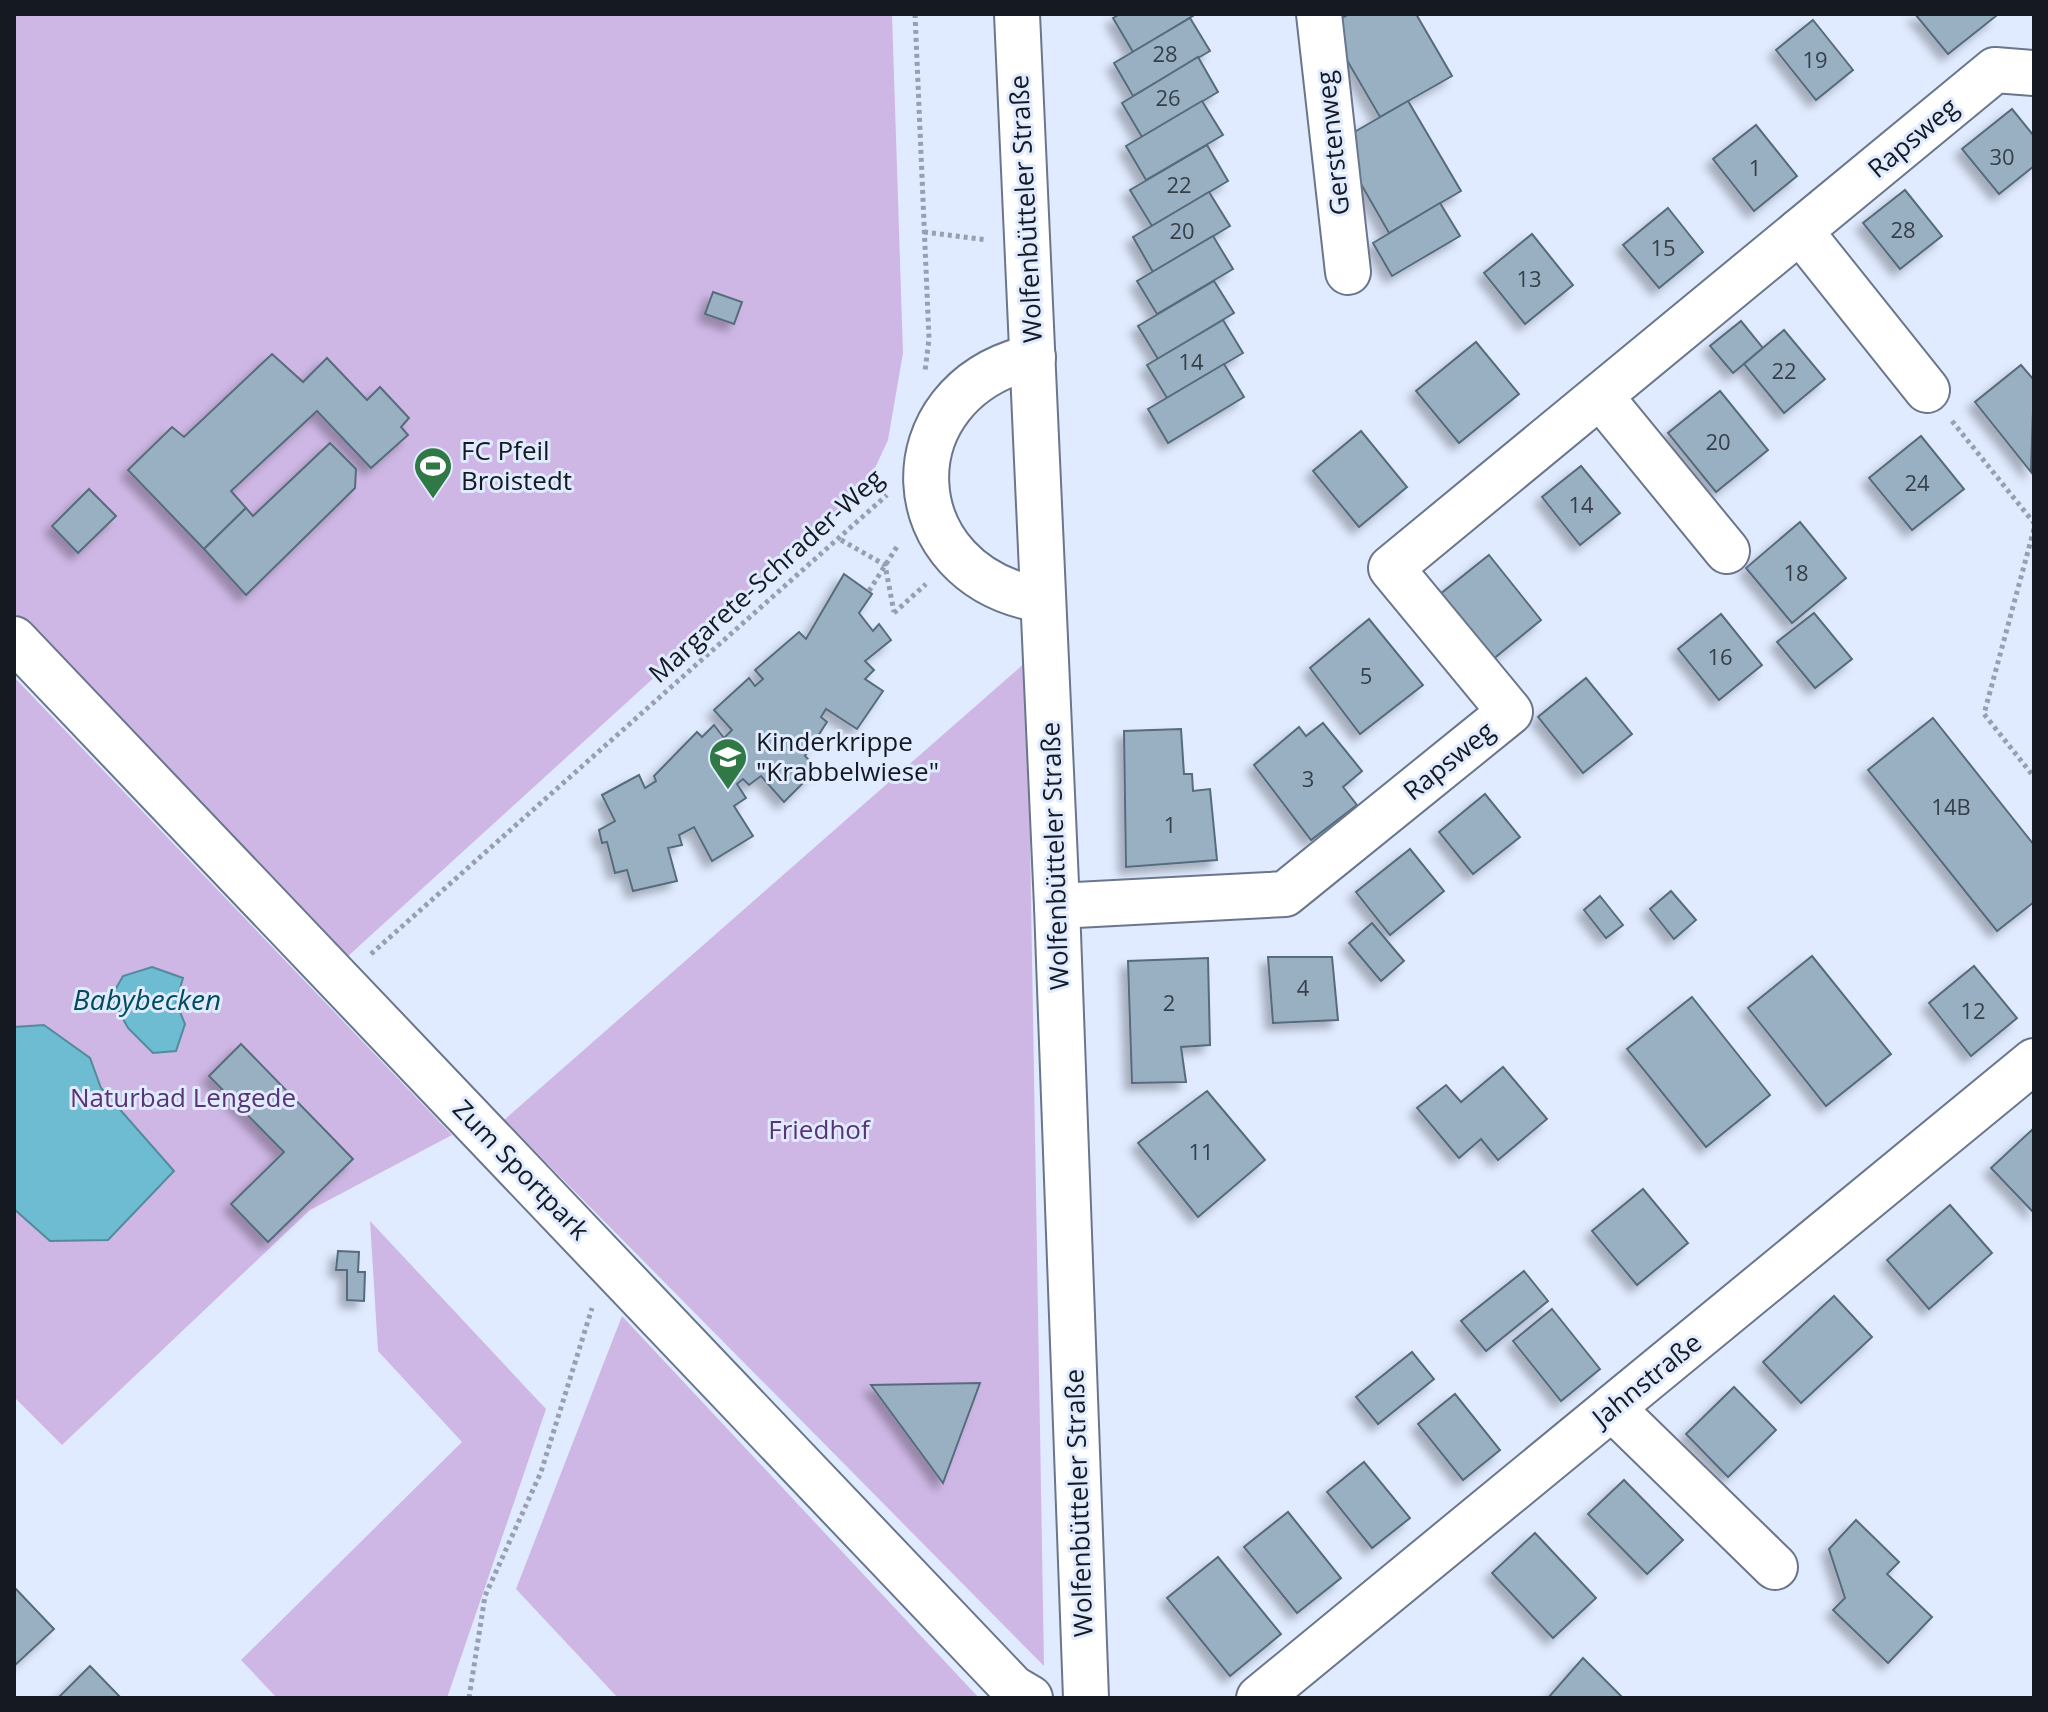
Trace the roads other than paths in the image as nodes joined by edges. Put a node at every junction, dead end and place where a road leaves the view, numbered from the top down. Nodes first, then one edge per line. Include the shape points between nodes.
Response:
1 (1017, 14) edge
2 (1319, 14) edge
3 (2034, 73) edge
4 (1800, 231) junction
5 (1348, 272) dead end
6 (1033, 357) junction
7 (1927, 390) road end
8 (1600, 396) junction
9 (1727, 551) dead end
10 (1043, 600) junction
11 (14, 639) edge
12 (1057, 906) junction
13 (2034, 1061) edge
14 (1612, 1408) junction
15 (1775, 1567) dead end
16 (1030, 1698) edge
17 (1086, 1698) edge
18 (1259, 1698) edge

1 - 6 street, Wolfenbütteler Straße
2 - 5 street, Gerstenweg
3 - 4 street, Rapsweg via 1995,70
4 - 7 street
4 - 8 street, Rapsweg
6 - 10 street, Wolfenbütteler Straße
6 - 10 street via 985,373 955,400 937,428 926,477 938,529 963,564 992,586
8 - 9 street
8 - 12 street, Rapsweg via 1391,568 1510,712 1285,894
10 - 12 street, Wolfenbütteler Straße
11 - 16 street, Zum Sportpark via 1013,1688
12 - 17 street, Wolfenbütteler Straße
13 - 14 street, Jahnstraße
14 - 15 street
14 - 18 street, Jahnstraße

